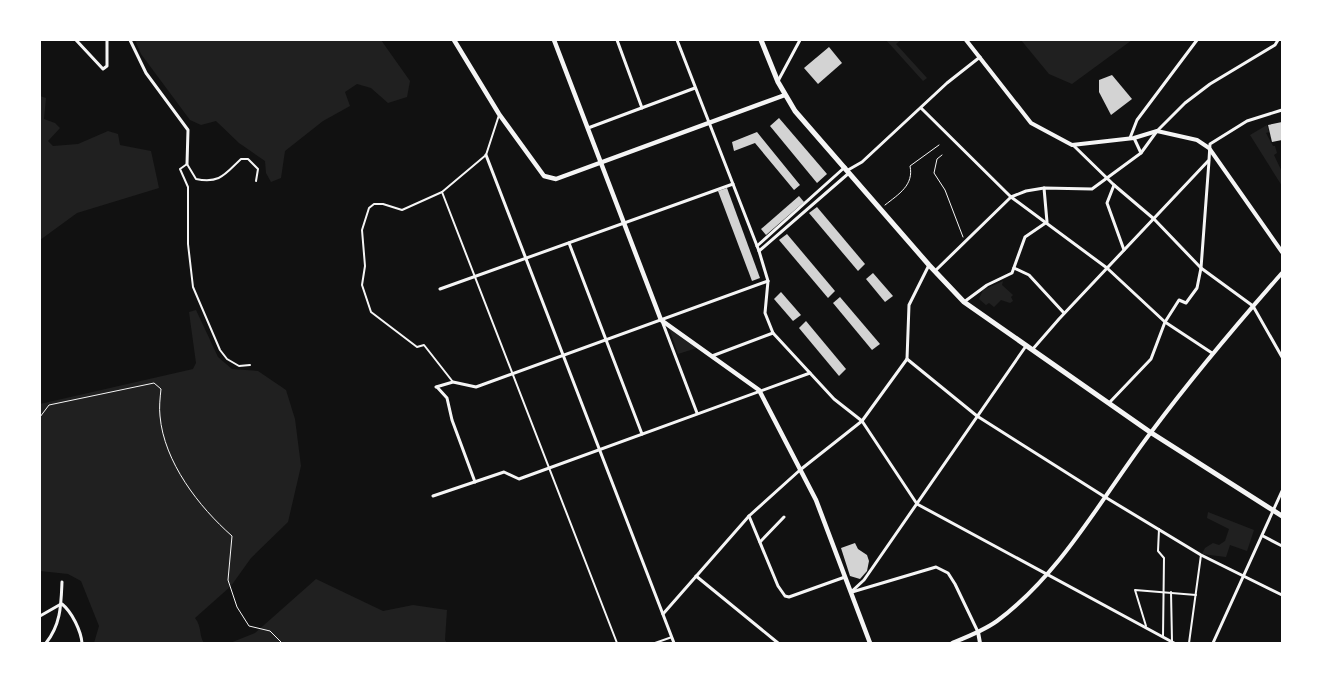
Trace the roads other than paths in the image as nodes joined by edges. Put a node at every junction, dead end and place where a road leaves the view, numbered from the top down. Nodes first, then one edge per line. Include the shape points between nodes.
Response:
1 (76, 40) edge
2 (107, 40) edge
3 (130, 40) edge
4 (454, 40) edge
5 (554, 40) edge
6 (617, 40) edge
7 (677, 40) edge
8 (761, 40) edge
9 (800, 40) edge
10 (966, 40) edge
11 (1197, 40) edge
12 (1278, 40) edge
13 (980, 57) junction
14 (778, 82) junction
15 (695, 88) junction
16 (785, 95) junction
17 (642, 108) junction
18 (921, 108) junction
19 (1282, 110) edge
20 (499, 114) junction
21 (708, 123) junction
22 (588, 128) junction
23 (1157, 131) junction
24 (1132, 138) junction
25 (1072, 145) junction
26 (1209, 148) junction
27 (1142, 153) junction
28 (486, 155) junction
29 (1209, 160) junction
30 (600, 162) junction
31 (187, 164) junction
32 (848, 170) junction
33 (1108, 178) junction
34 (256, 181) dead end
35 (733, 184) junction
36 (1114, 185) junction
37 (1044, 188) junction
38 (442, 192) junction
39 (1011, 197) junction
40 (1154, 219) junction
41 (1047, 222) junction
42 (624, 223) junction
43 (569, 242) junction
44 (757, 246) junction
45 (1124, 250) junction
46 (759, 251) junction
47 (1282, 252) edge
48 (526, 258) junction
49 (928, 265) junction
50 (1014, 268) junction
51 (1107, 268) junction
52 (1201, 268) junction
53 (935, 272) junction
54 (1282, 273) edge
55 (475, 277) junction
56 (768, 281) junction
57 (440, 289) dead end
58 (964, 302) junction
59 (1253, 306) junction
60 (1064, 313) junction
61 (661, 320) junction
62 (1165, 322) junction
63 (773, 333) junction
64 (606, 340) junction
65 (1026, 346) junction
66 (1032, 350) junction
67 (1212, 353) junction
68 (563, 355) junction
69 (712, 356) junction
70 (1282, 357) edge
71 (906, 359) junction
72 (250, 365) dead end
73 (810, 373) junction
74 (512, 374) junction
75 (453, 382) junction
76 (759, 390) junction
77 (1109, 403) junction
78 (697, 413) junction
79 (977, 416) junction
80 (862, 421) junction
81 (1150, 432) junction
82 (642, 434) junction
83 (599, 450) junction
84 (549, 468) junction
85 (800, 470) junction
86 (475, 482) junction
87 (1282, 491) edge
88 (433, 496) dead end
89 (1105, 497) junction
90 (917, 504) junction
91 (1274, 512) junction
92 (749, 516) junction
93 (1282, 516) edge
94 (784, 517) dead end
95 (1158, 529) junction
96 (1263, 536) junction
97 (760, 542) junction
98 (1282, 546) edge
99 (1201, 555) junction
100 (1047, 574) junction
101 (696, 576) junction
102 (845, 577) junction
103 (1242, 577) junction
104 (62, 582) dead end
105 (1162, 591) junction
106 (851, 592) junction
107 (1171, 592) junction
108 (1196, 595) junction
109 (1282, 595) edge
110 (61, 604) junction
111 (663, 614) junction
112 (40, 616) edge
113 (1146, 626) junction
114 (978, 632) junction
115 (1163, 636) junction
116 (672, 637) junction
117 (1173, 642) edge
118 (46, 643) edge
119 (82, 643) edge
120 (617, 643) edge
121 (655, 643) edge
122 (674, 643) edge
123 (778, 643) edge
124 (870, 643) edge
125 (952, 643) edge
126 (980, 643) edge
127 (1189, 643) edge
128 (1213, 643) edge

1 - 2 street via 103,69 107,66
3 - 31 street via 146,73 188,130
4 - 20 main road
5 - 22 main road
6 - 17 street
7 - 15 street
8 - 14 main road
9 - 14 street
10 - 13 street
11 - 24 street via 1137,120
12 - 23 street via 1275,45 1210,84
13 - 18 street
13 - 25 street via 1030,123
14 - 16 main road
15 - 17 street
15 - 21 street
16 - 21 main road
16 - 32 main road via 795,111
17 - 22 street
18 - 32 street via 862,162
18 - 39 street
19 - 26 street via 1247,122 1210,144
20 - 28 lane
20 - 30 main road via 544,176 556,179
21 - 30 main road
21 - 35 street
22 - 30 main road
23 - 24 street
23 - 26 street via 1197,140
23 - 27 street
24 - 25 street
24 - 27 street
25 - 33 street
26 - 29 street
26 - 47 street
27 - 33 street
28 - 38 lane
28 - 48 street
29 - 40 street
29 - 52 street
30 - 42 main road
31 - 34 lane via 196,179 209,182 219,179 241,159 248,159 258,169
31 - 72 lane via 180,169 188,187 188,244 194,287 224,354 239,366
32 - 44 street
32 - 46 street
32 - 49 main road
33 - 36 street
33 - 37 street via 1092,189
35 - 42 street
35 - 44 street
36 - 40 street
36 - 45 street via 1107,203
37 - 39 street
37 - 41 street
38 - 55 lane
38 - 75 lane via 402,210 383,204 369,208 362,230 365,266 362,285 371,312 417,347 424,345
39 - 41 street
39 - 53 street
40 - 45 street
40 - 52 street
41 - 50 street via 1025,237
41 - 51 street
42 - 43 street
42 - 61 main road
43 - 48 street
43 - 64 street
44 - 46 street
45 - 51 street
46 - 56 street
48 - 55 street
48 - 68 street
49 - 53 main road
49 - 71 street via 909,305
50 - 58 street via 1012,273 987,285
50 - 60 street via 1029,275
51 - 60 street
51 - 62 street
52 - 59 street
52 - 62 street via 1197,288 1186,303 1180,300
53 - 58 main road
54 - 59 street
55 - 57 street
55 - 74 lane
56 - 61 street
56 - 63 street via 766,313
58 - 65 main road
59 - 67 street
59 - 70 street
60 - 66 street
61 - 64 street
61 - 69 main road
61 - 78 street
62 - 67 street
62 - 77 street via 1151,359
63 - 69 street
63 - 73 street
64 - 68 street
64 - 82 street
65 - 66 main road
65 - 79 street
66 - 77 main road
67 - 81 street
68 - 74 street
68 - 83 street
69 - 76 main road
71 - 79 street
71 - 80 street
73 - 76 street
73 - 80 street via 834,399
74 - 75 street via 476,387
74 - 84 lane
75 - 86 street via 436,387 447,398
76 - 78 street
76 - 85 main road
77 - 81 main road
78 - 82 street
79 - 89 street
79 - 90 street
80 - 85 street
80 - 90 street
81 - 89 street
81 - 91 main road
82 - 83 street
83 - 84 street
83 - 111 street
84 - 86 street via 519,479 504,472
84 - 120 lane
85 - 92 street
85 - 102 main road via 816,500
86 - 88 street
87 - 91 street
89 - 95 street
89 - 100 street
90 - 100 street
90 - 106 street via 864,580
91 - 93 main road
91 - 96 street
92 - 97 street
92 - 101 street
94 - 97 street
95 - 99 street
95 - 105 lane via 1158,551 1164,558
96 - 98 street
96 - 103 street
97 - 102 street via 784,596
99 - 103 street
99 - 108 lane
100 - 113 street
100 - 114 street via 1009,611
101 - 111 street
101 - 123 street
102 - 106 main road
103 - 109 street
103 - 128 street
104 - 110 street
105 - 107 lane
105 - 113 lane via 1135,590
105 - 115 lane
106 - 114 street via 936,567 948,573
106 - 124 main road
107 - 108 lane
107 - 117 lane
108 - 127 lane
110 - 112 street
110 - 118 street via 56,627
110 - 119 street via 66,608
111 - 116 street
113 - 115 street
114 - 125 street
114 - 126 street
115 - 117 street
116 - 121 lane
116 - 122 street

